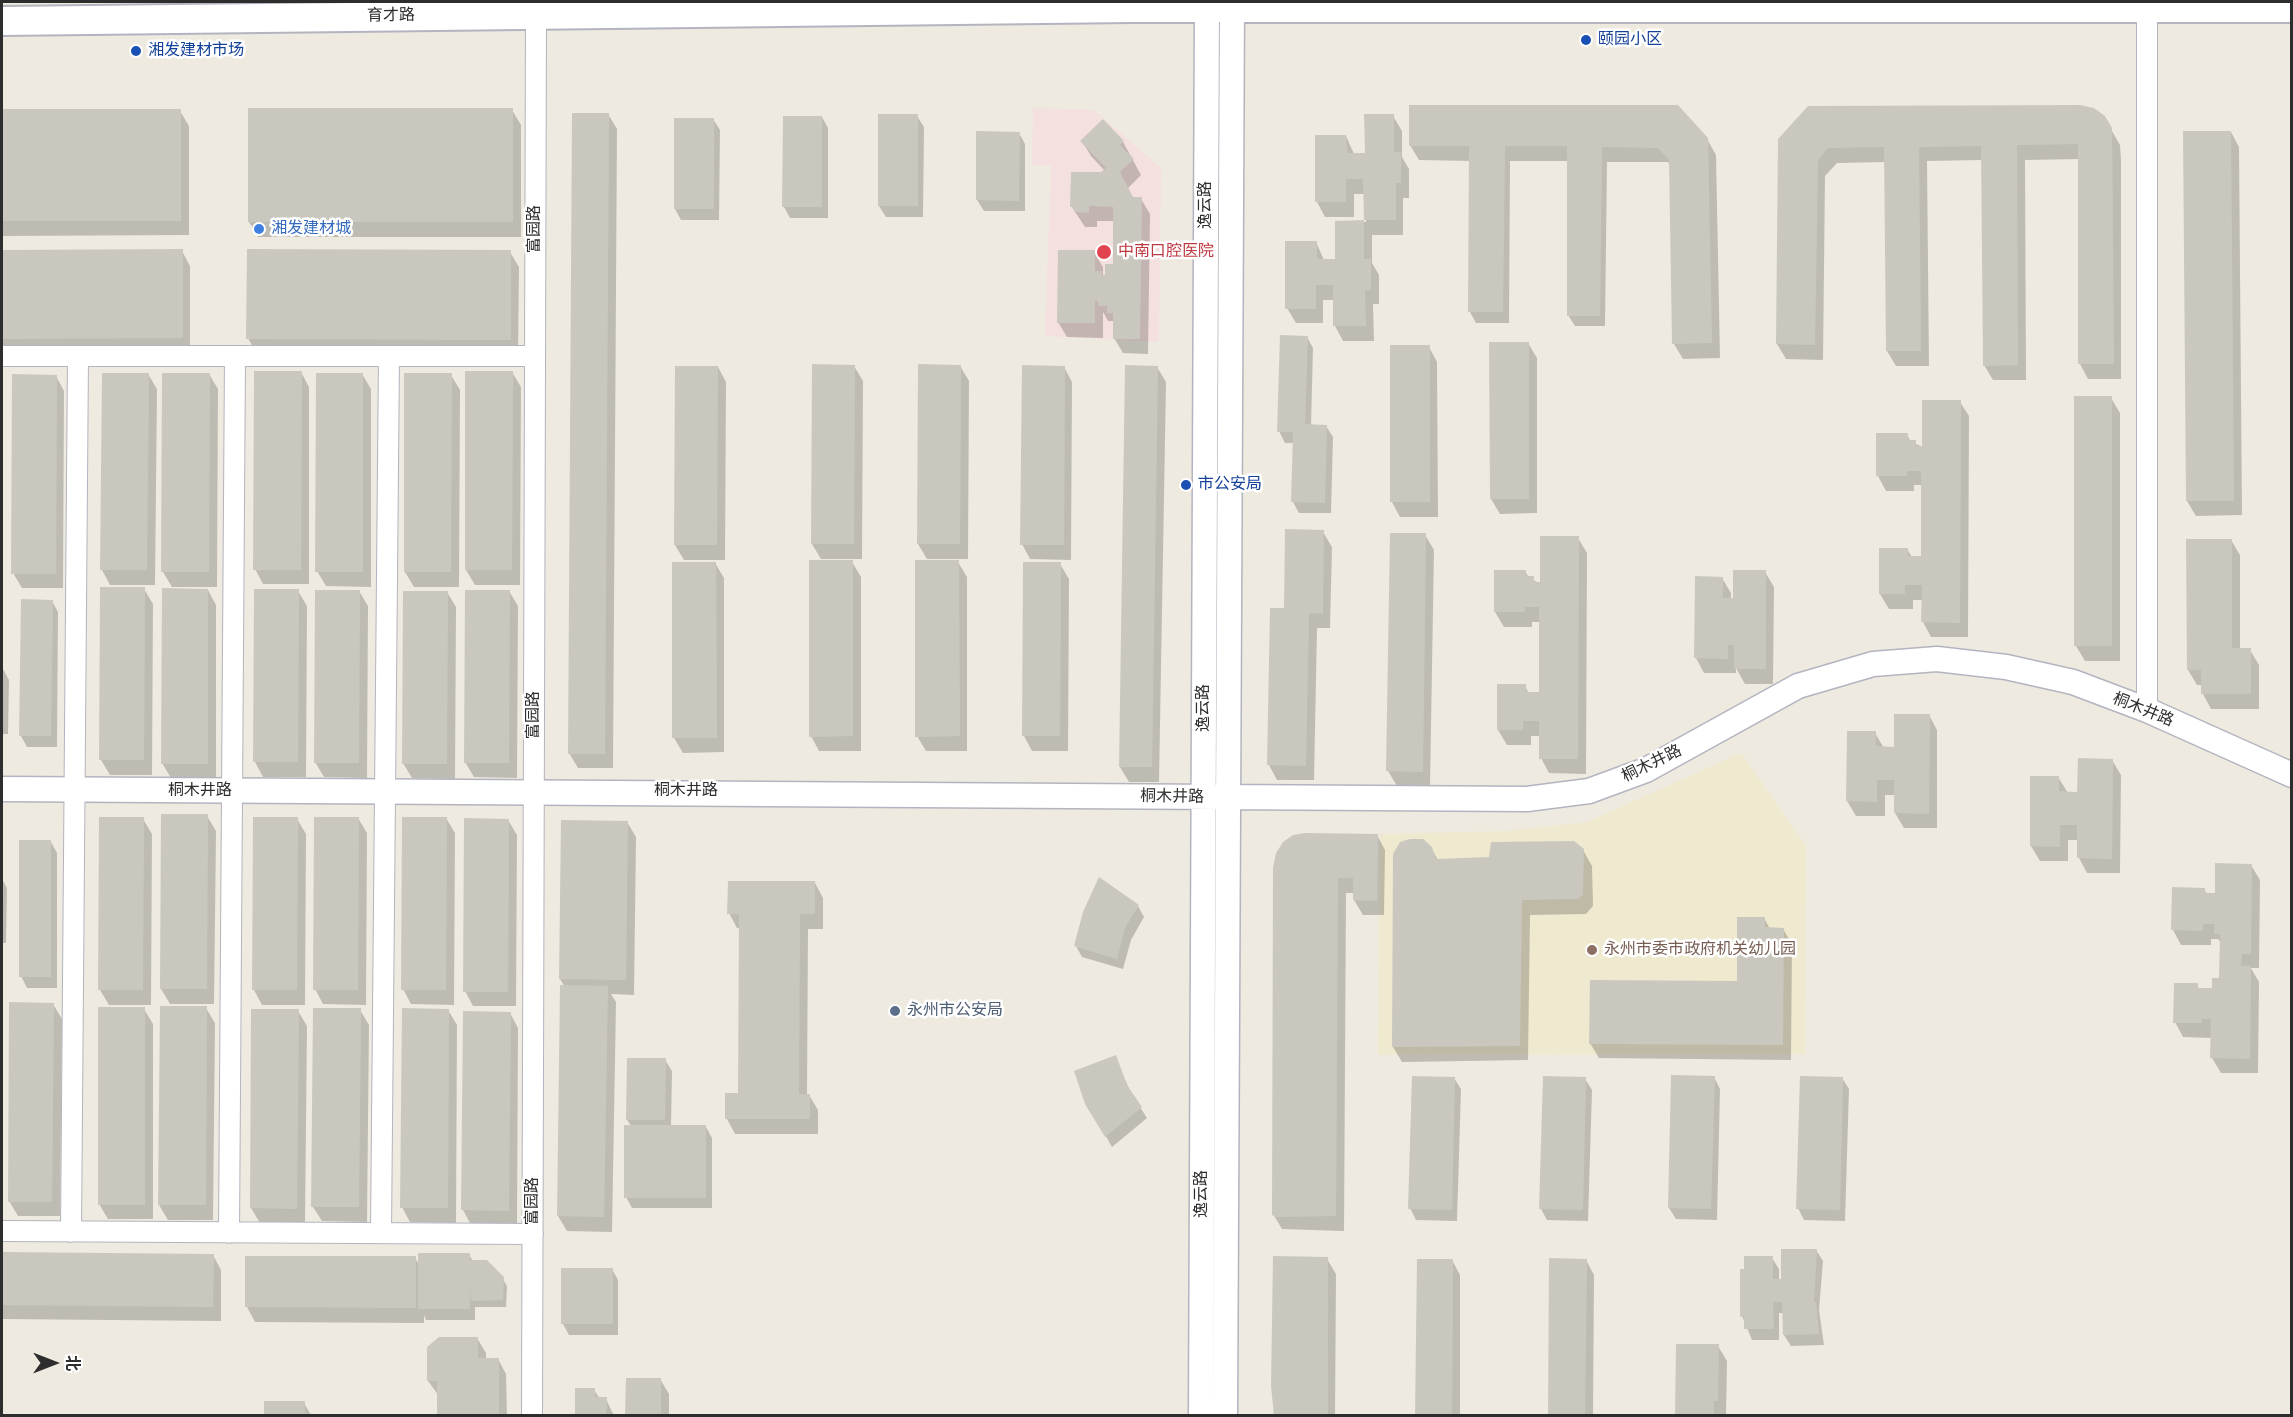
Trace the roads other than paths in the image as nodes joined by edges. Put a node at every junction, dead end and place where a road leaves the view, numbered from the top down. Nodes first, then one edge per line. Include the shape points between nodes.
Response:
1 (1057, 5) edge
2 (1219, 5) edge
3 (1384, 5) edge
4 (2147, 8) junction
5 (2292, 8) edge
6 (536, 15) junction
7 (2, 21) edge
8 (2, 356) edge
9 (78, 356) junction
10 (235, 356) junction
11 (389, 356) junction
12 (535, 356) junction
13 (2147, 710) junction
14 (2292, 775) edge
15 (2, 789) edge
16 (75, 790) junction
17 (232, 791) junction
18 (385, 791) junction
19 (534, 791) junction
20 (1203, 798) junction
21 (1228, 798) junction
22 (2, 1232) edge
23 (71, 1232) junction
24 (381, 1232) junction
25 (229, 1233) junction
26 (533, 1234) junction
27 (532, 1416) edge
28 (1201, 1416) edge
29 (1225, 1416) edge

1 - 2 main road, 育才路
1 - 6 main road, 育才路
2 - 3 main road, 育才路
2 - 20 street, 逸云路
2 - 21 street, 逸云路
3 - 4 main road, 育才路
4 - 5 main road, 育才路
4 - 13 street
6 - 7 main road, 育才路
6 - 12 street, 富园路
8 - 9 street
9 - 10 street
9 - 16 street
10 - 11 street
10 - 17 street
11 - 12 street
11 - 18 street
12 - 19 street, 富园路
13 - 14 street, 桐木井路
13 - 21 street, 桐木井路 via 2073,682 2006,667 1937,659 1873,664 1798,686 1647,771 1589,791 1527,799
15 - 16 street, 桐木井路
16 - 17 street, 桐木井路
16 - 23 street
17 - 18 street, 桐木井路
17 - 25 street
18 - 19 street, 桐木井路
18 - 24 street
19 - 20 street, 桐木井路
19 - 26 street, 富园路
20 - 21 street, 桐木井路
20 - 28 street, 逸云路
21 - 29 street, 逸云路
22 - 23 street
23 - 25 street
24 - 25 street
24 - 26 street
26 - 27 street, 富园路

